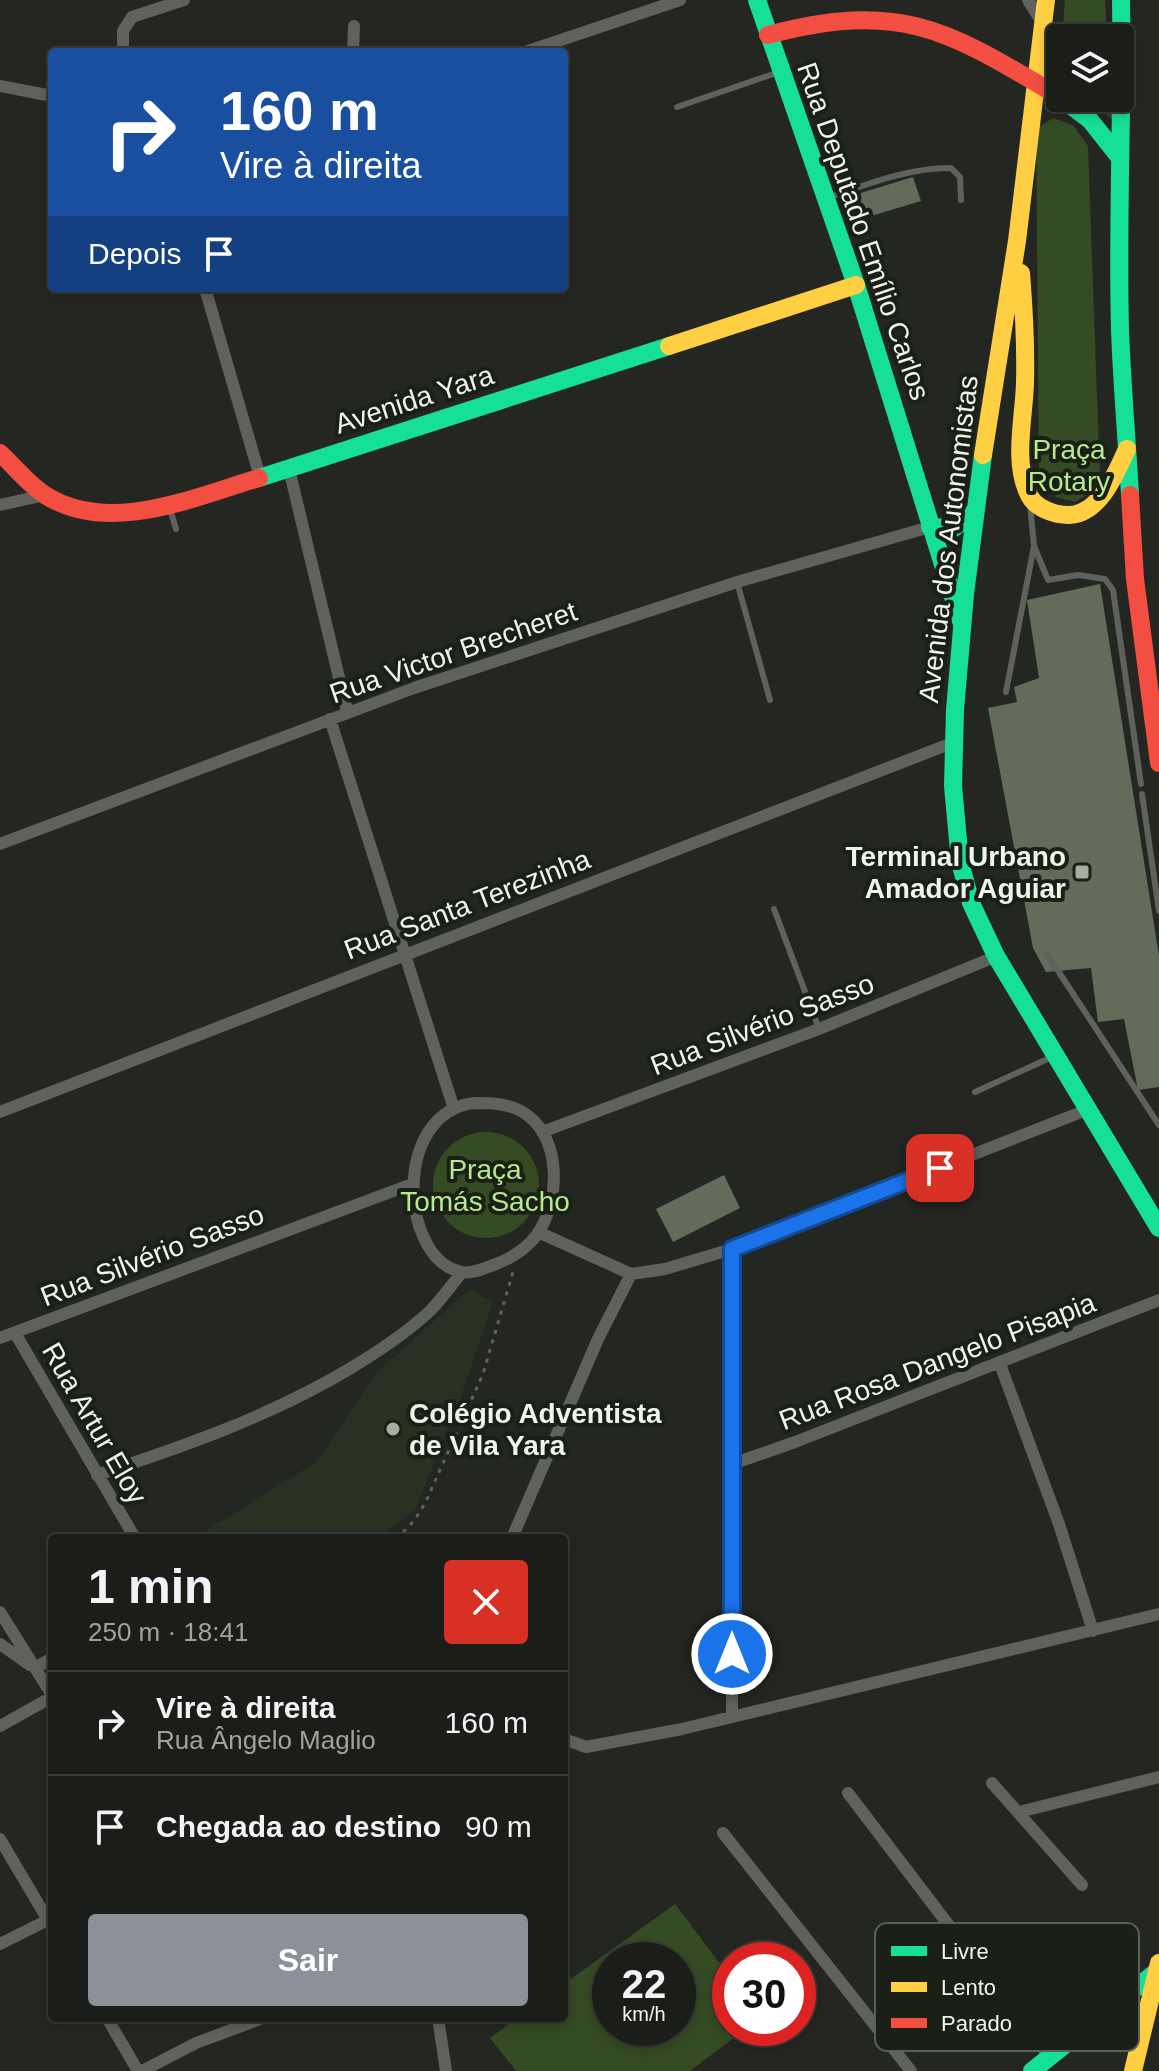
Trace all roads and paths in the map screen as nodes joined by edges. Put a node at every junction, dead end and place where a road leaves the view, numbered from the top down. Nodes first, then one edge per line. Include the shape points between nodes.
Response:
1 (184, 0) edge
2 (680, 0) edge
3 (757, 0) edge
4 (1028, 0) edge
5 (1046, 0) edge
6 (1125, 4) edge
7 (1043, 24) junction
8 (354, 26) dead end
9 (768, 35) junction
10 (123, 48) edge
11 (353, 48) edge
12 (537, 48) edge
13 (781, 72) junction
14 (1036, 83) junction
15 (0, 86) edge
16 (1046, 89) edge
17 (48, 95) edge
18 (677, 107) dead end
19 (1079, 112) edge
20 (1120, 158) junction
21 (826, 199) junction
22 (961, 200) dead end
23 (1018, 238) junction
24 (856, 285) junction
25 (206, 292) edge
26 (1127, 449) junction
27 (0, 453) edge
28 (289, 469) junction
29 (260, 477) junction
30 (45, 495) junction
31 (1029, 497) junction
32 (0, 505) edge
33 (168, 505) junction
34 (974, 512) junction
35 (930, 527) junction
36 (176, 529) dead end
37 (1034, 546) junction
38 (737, 582) junction
39 (960, 619) junction
40 (1006, 692) dead end
41 (770, 700) dead end
42 (347, 711) junction
43 (330, 719) junction
44 (952, 743) junction
45 (1159, 763) edge
46 (1141, 784) dead end
47 (1142, 794) dead end
48 (0, 844) edge
49 (774, 909) dead end
50 (1159, 911) edge
51 (403, 954) junction
52 (1047, 954) dead end
53 (997, 956) junction
54 (819, 1029) junction
55 (1056, 1056) junction
56 (975, 1092) dead end
57 (454, 1109) junction
58 (1089, 1109) junction
59 (0, 1112) edge
60 (1159, 1125) edge
61 (542, 1132) junction
62 (412, 1184) junction
63 (1159, 1228) edge
64 (538, 1232) junction
65 (732, 1249) junction
66 (518, 1253) junction
67 (462, 1272) junction
68 (631, 1274) junction
69 (1159, 1300) edge
70 (15, 1333) junction
71 (0, 1338) edge
72 (1000, 1364) junction
73 (732, 1464) junction
74 (97, 1475) junction
75 (133, 1534) edge
76 (401, 1534) edge
77 (514, 1534) edge
78 (0, 1612) edge
79 (1159, 1614) edge
80 (1093, 1631) junction
81 (0, 1644) edge
82 (48, 1660) edge
83 (35, 1668) junction
84 (48, 1689) edge
85 (48, 1698) edge
86 (732, 1717) junction
87 (0, 1726) edge
88 (568, 1740) edge
89 (1159, 1777) edge
90 (992, 1783) dead end
91 (848, 1793) dead end
92 (1019, 1812) junction
93 (723, 1833) dead end
94 (0, 1839) edge
95 (1082, 1885) dead end
96 (48, 1920) edge
97 (947, 1923) edge
98 (48, 1924) edge
99 (0, 1944) edge
100 (1158, 1968) edge
101 (1139, 1984) edge
102 (109, 2022) edge
103 (252, 2022) edge
104 (439, 2022) edge
105 (875, 2025) edge
106 (1139, 2046) edge
107 (895, 2051) edge
108 (1045, 2051) edge
109 (1058, 2051) edge
110 (1138, 2051) edge
111 (1050, 2058) junction
112 (140, 2071) edge
113 (446, 2071) edge
114 (911, 2071) edge
115 (1032, 2071) edge
116 (1133, 2071) edge

1 - 10 street via 132,17 123,31
2 - 12 street
3 - 9 main road, Rua Deputado Emílio Carlos
4 - 7 street
5 - 7 main road, Avenida dos Autonomistas
6 - 20 main road
7 - 14 main road, Avenida dos Autonomistas
8 - 11 street
9 - 13 main road, Rua Deputado Emílio Carlos
9 - 14 main road via 833,21 916,24
13 - 18 lane
13 - 21 main road, Rua Deputado Emílio Carlos
14 - 16 main road
14 - 23 main road, Avenida dos Autonomistas
15 - 17 street
19 - 20 main road
20 - 26 main road via 1120,331
21 - 22 lane via 867,182 951,168 960,177
21 - 24 main road, Rua Deputado Emílio Carlos
23 - 31 main road via 1025,381 1022,473
23 - 34 main road, Avenida dos Autonomistas
24 - 28 main road, Avenida Yara
24 - 35 main road, Rua Deputado Emílio Carlos
25 - 29 street
26 - 31 main road via 1089,509 1060,515
26 - 45 main road via 1135,579
27 - 30 main road, Avenida Yara
28 - 29 main road, Avenida Yara
28 - 42 street
29 - 33 main road, Avenida Yara
30 - 32 street
30 - 33 main road, Avenida Yara via 104,513
31 - 37 lane
33 - 36 lane
34 - 35 main road via 954,528
34 - 39 main road, Avenida dos Autonomistas
35 - 38 street, Rua Victor Brecheret
35 - 39 main road, Rua Deputado Emílio Carlos
37 - 40 lane
37 - 46 lane via 1048,580 1078,575 1105,579 1113,590
38 - 41 lane
38 - 42 street, Rua Victor Brecheret
39 - 44 main road, Avenida dos Autonomistas
42 - 43 street, Rua Victor Brecheret
43 - 48 street, Rua Victor Brecheret
43 - 51 street
44 - 51 street, Rua Santa Terezinha
44 - 53 main road, Avenida dos Autonomistas via 964,883
47 - 50 lane
49 - 54 lane
51 - 57 street
51 - 59 street, Rua Santa Terezinha
52 - 60 lane
53 - 54 street, Rua Silvério Sasso
53 - 55 main road, Avenida dos Autonomistas
54 - 61 street, Rua Silvério Sasso
55 - 56 lane
55 - 58 main road, Avenida dos Autonomistas
57 - 61 street via 474,1103 513,1107
57 - 62 street via 428,1133 416,1156
58 - 63 main road, Avenida dos Autonomistas
58 - 65 street
61 - 64 street via 555,1182
62 - 67 street via 426,1242 437,1258
62 - 70 street, Rua Silvério Sasso
64 - 66 street
64 - 68 street
65 - 68 street
65 - 73 street
66 - 67 street
66 - 76 path via 483,1374 427,1499
67 - 74 street via 431,1310 391,1344 321,1386 237,1426
68 - 77 street
69 - 72 street, Rua Rosa Dangelo Pisapia
70 - 71 street, Rua Silvério Sasso
70 - 74 street, Rua Artur Eloy
72 - 73 street, Rua Rosa Dangelo Pisapia
72 - 80 street
73 - 86 street
74 - 75 street, Rua Artur Eloy
78 - 83 street
79 - 80 street
80 - 86 street
81 - 83 street
82 - 83 street
83 - 84 street
85 - 87 street
86 - 88 street via 586,1747
89 - 92 street
90 - 92 street
91 - 97 street
92 - 95 street
93 - 105 street
94 - 96 street
98 - 99 street
100 - 101 main road
100 - 106 main road
102 - 112 street
103 - 112 street
104 - 113 street
107 - 114 street
108 - 111 street
109 - 111 main road
110 - 116 main road
111 - 115 main road

